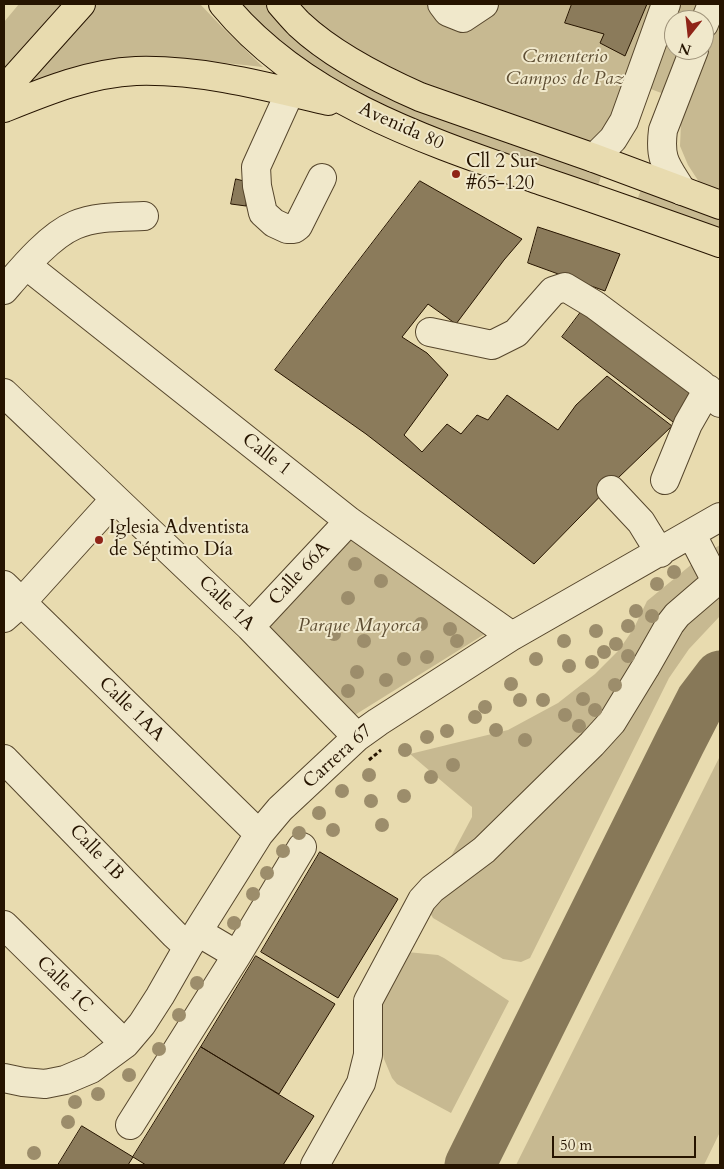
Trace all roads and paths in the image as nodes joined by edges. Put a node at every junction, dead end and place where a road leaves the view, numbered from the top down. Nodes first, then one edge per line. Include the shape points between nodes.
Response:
1 (81, 4) edge
2 (223, 4) edge
3 (281, 4) edge
4 (442, 4) edge
5 (484, 4) edge
6 (666, 4) edge
7 (690, 60) edge
8 (4, 90) edge
9 (290, 92) junction
10 (355, 107) junction
11 (4, 108) edge
12 (613, 139) junction
13 (594, 158) junction
14 (663, 159) junction
15 (322, 178) dead end
16 (682, 191) junction
17 (720, 205) edge
18 (144, 216) dead end
19 (720, 243) edge
20 (26, 265) junction
21 (4, 290) edge
22 (430, 332) dead end
23 (4, 392) edge
24 (714, 397) edge
25 (666, 480) dead end
26 (611, 490) dead end
27 (115, 498) junction
28 (720, 517) edge
29 (350, 521) junction
30 (692, 535) junction
31 (660, 553) junction
32 (718, 580) edge
33 (10, 602) edge
34 (250, 627) junction
35 (512, 636) junction
36 (357, 737) junction
37 (385, 748) dead end
38 (4, 759) edge
39 (363, 764) dead end
40 (259, 834) junction
41 (302, 847) dead end
42 (4, 926) edge
43 (193, 939) junction
44 (237, 955) junction
45 (124, 1044) junction
46 (4, 1078) edge
47 (130, 1125) dead end
48 (315, 1165) edge

1 - 8 main road
2 - 10 main road, Avenida 80 via 266,48
3 - 13 main road, Avenida 80 via 332,49 395,86
4 - 5 street via 448,12 463,18
6 - 12 street via 624,120
7 - 14 street via 663,130
9 - 10 main road
9 - 11 main road via 203,74 134,71 56,87
9 - 15 street via 256,167 263,213 274,223 294,229
10 - 19 main road, Avenida 80 via 409,133 470,156
12 - 13 street
12 - 14 street via 633,136 645,139
13 - 16 main road, Avenida 80
14 - 16 street
16 - 17 main road, Avenida 80
18 - 20 street via 100,218 74,225
20 - 21 street
20 - 29 street, Calle 1
22 - 24 street via 492,345 516,333 553,291 565,287 595,305
23 - 27 street, Calle 1A
24 - 25 street via 688,424
26 - 31 street via 641,522
27 - 33 street
27 - 34 street, Calle 1A
28 - 30 street, Carrera 67
29 - 34 street, Calle 66A
29 - 35 street, Calle 1
30 - 31 street, Carrera 67
30 - 32 street
31 - 35 street, Carrera 67
32 - 48 street via 670,624 612,722 592,744 484,850 422,900 368,1001 368,1055 361,1083
33 - 40 street, Calle 1AA
34 - 36 street, Calle 1A
35 - 36 street, Carrera 67
36 - 40 street, Carrera 67 via 280,809
37 - 39 path
38 - 43 street, Calle 1B via 175,935
40 - 43 street, Carrera 67
41 - 44 street
42 - 45 street, Calle 1C
43 - 44 street, Calle 1B
43 - 45 street, Carrera 67 via 142,1024
44 - 47 street
45 - 46 street, Carrera 67 via 92,1069 65,1080 45,1084

